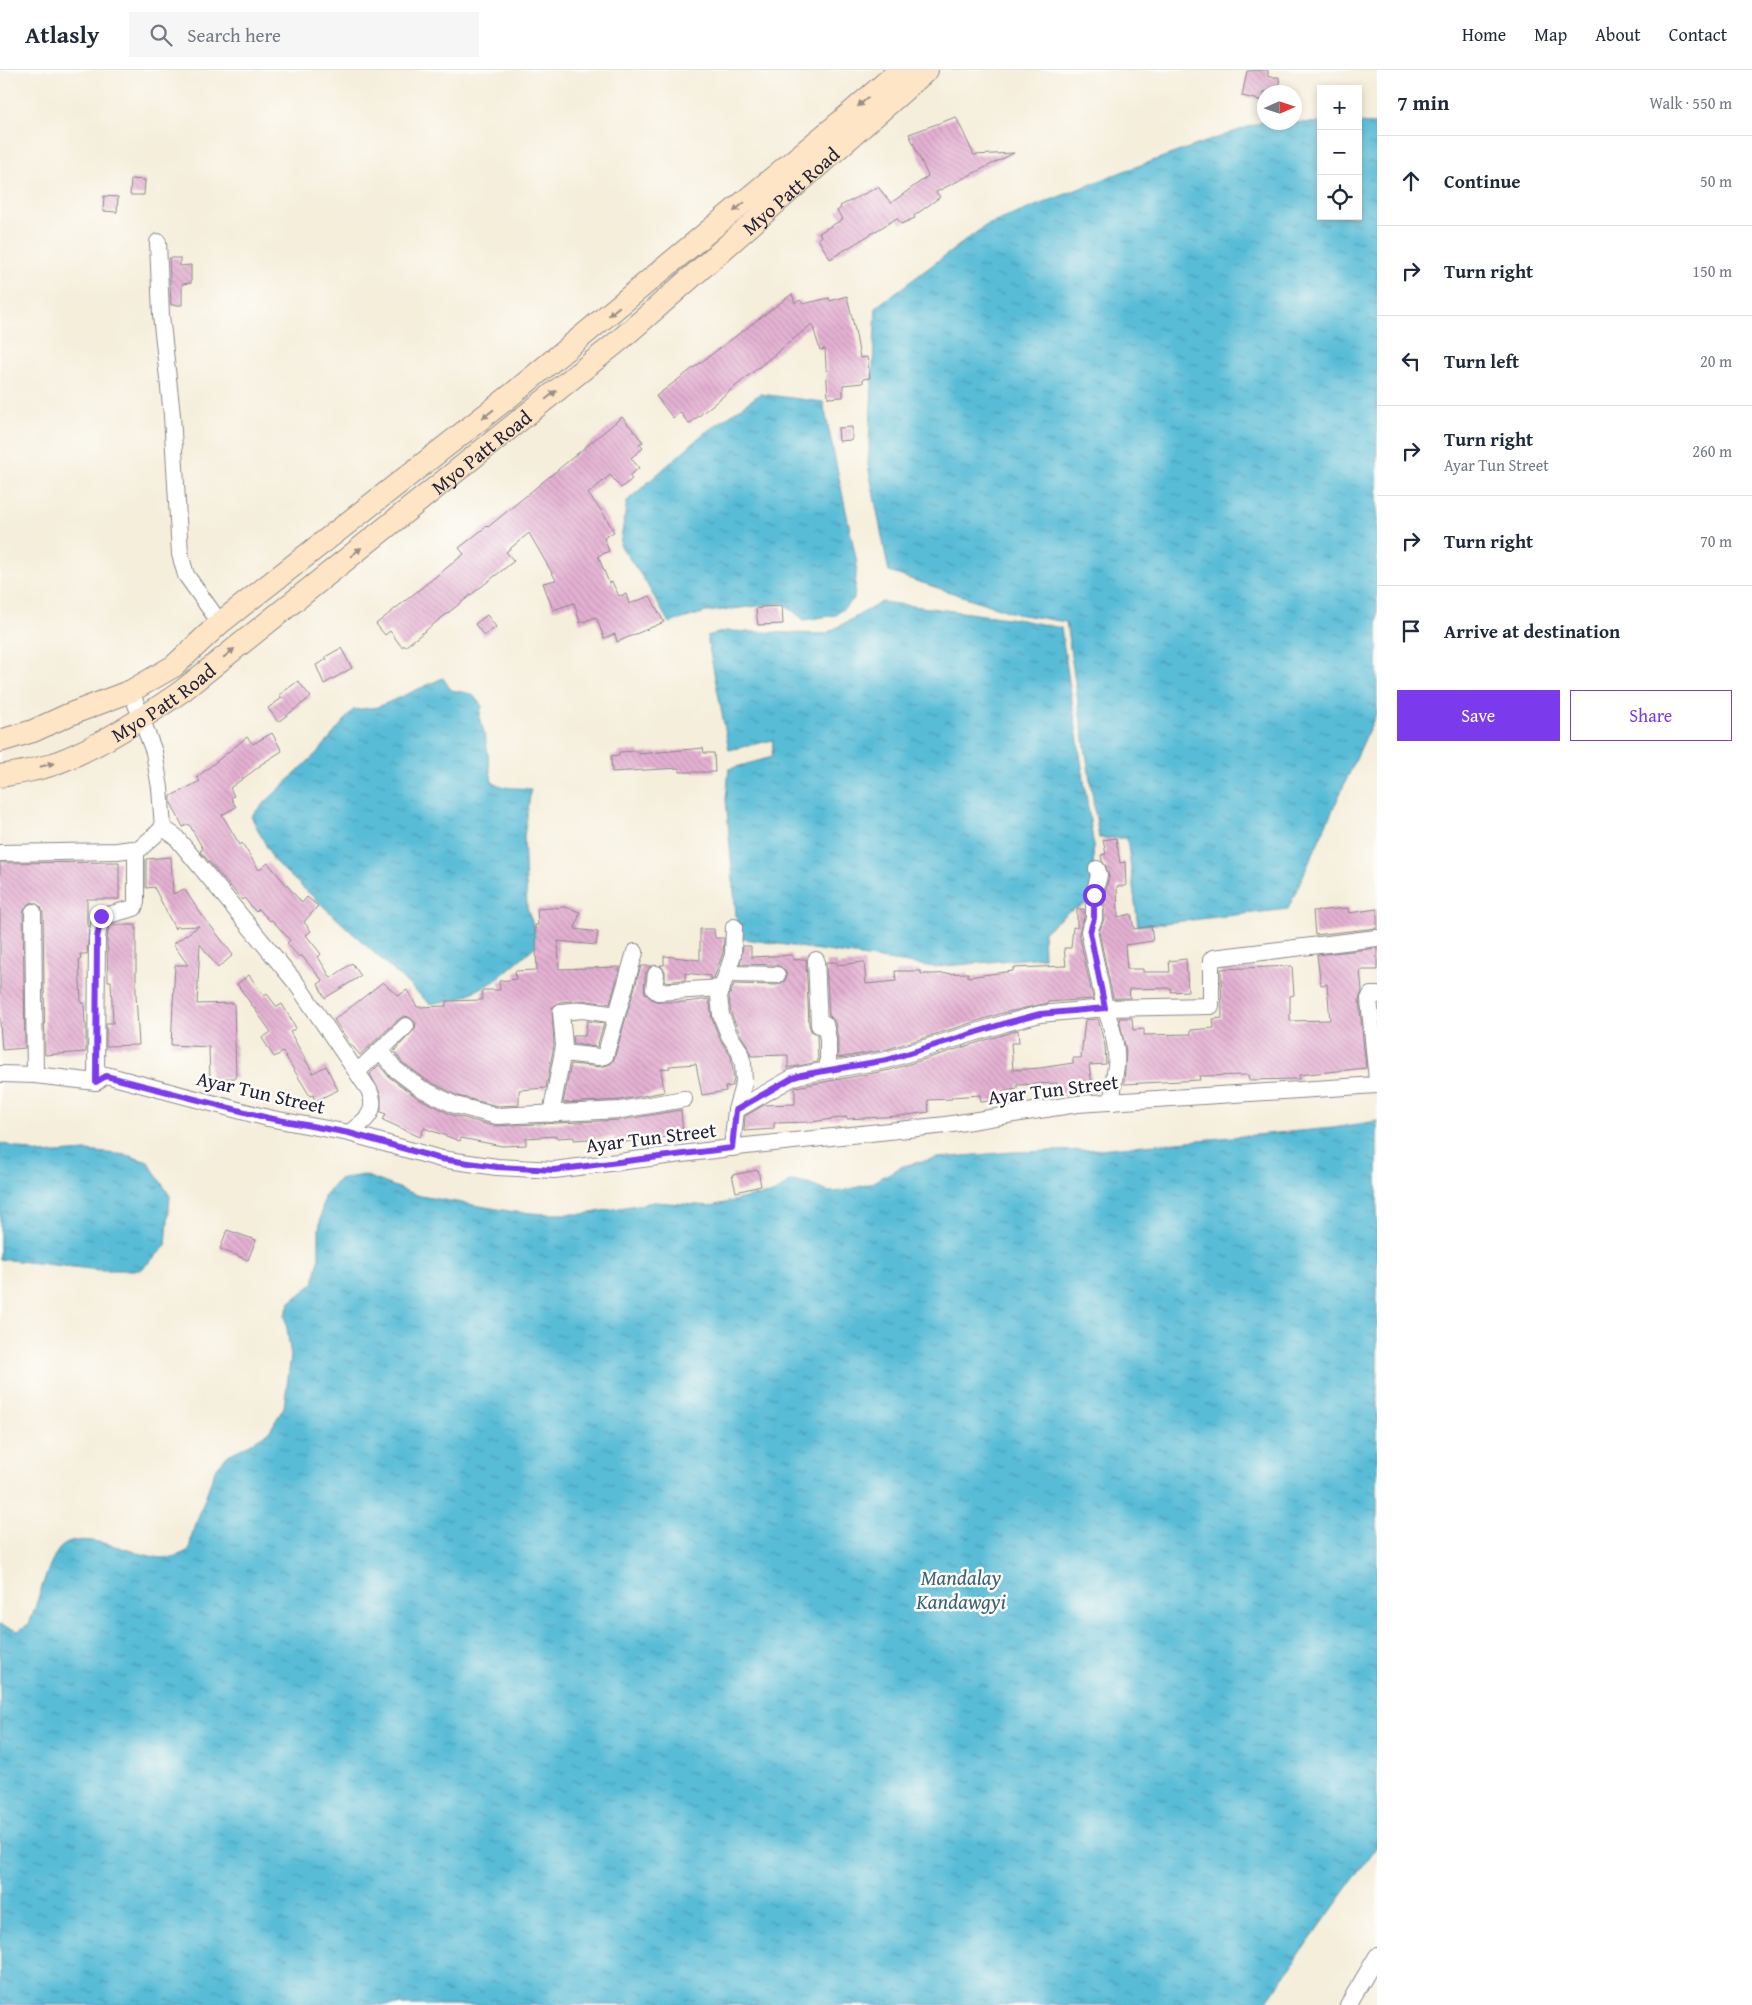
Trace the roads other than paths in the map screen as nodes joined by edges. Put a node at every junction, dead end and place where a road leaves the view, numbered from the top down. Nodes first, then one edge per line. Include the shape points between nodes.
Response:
1 (928, 70) edge
2 (898, 80) edge
3 (158, 242) dead end
4 (510, 396) junction
5 (524, 417) junction
6 (220, 623) junction
7 (131, 691) junction
8 (140, 719) junction
9 (0, 741) edge
10 (0, 776) edge
11 (163, 828) junction
12 (0, 852) edge
13 (136, 852) junction
14 (1097, 869) dead end
15 (34, 912) dead end
16 (734, 927) dead end
17 (1377, 938) edge
18 (635, 952) dead end
19 (816, 960) dead end
20 (656, 974) dead end
21 (777, 975) dead end
22 (724, 981) junction
23 (1377, 994) edge
24 (1105, 1008) junction
25 (616, 1016) junction
26 (406, 1026) dead end
27 (381, 1052) junction
28 (563, 1053) junction
29 (828, 1070) junction
30 (357, 1072) junction
31 (0, 1074) edge
32 (35, 1074) junction
33 (1377, 1080) edge
34 (96, 1082) junction
35 (1377, 1086) edge
36 (684, 1099) dead end
37 (1113, 1102) junction
38 (736, 1110) junction
39 (551, 1114) junction
40 (349, 1133) junction
41 (732, 1148) junction
42 (1377, 1956) edge
43 (1348, 2005) edge

1 - 2 main road, Myo Patt Road
2 -> 4 main road, Myo Patt Road via 839,123
5 -> 2 main road, Myo Patt Road via 621,339
3 - 6 street via 180,554 186,575
4 - 5 main road
4 -> 6 main road, Myo Patt Road
8 -> 5 main road, Myo Patt Road via 182,691
6 - 7 main road, Myo Patt Road via 174,666
7 - 8 street
7 - 9 main road, Myo Patt Road
10 -> 8 main road, Myo Patt Road via 55,764
8 - 11 street via 154,752
11 - 13 street
11 - 30 street via 181,844 296,983
12 - 13 street via 132,849
13 - 34 street via 134,908 101,916 100,919 97,938
14 - 24 street via 1099,875 1090,932
15 - 32 street
16 - 22 street via 734,947
17 - 24 street via 1213,958 1211,1006
18 - 25 street
19 - 29 street via 819,1025 825,1024 828,1039
20 - 22 street via 654,989 658,992
21 - 22 street
22 - 38 street via 719,996 721,1016 743,1064 744,1082
23 - 33 street via 1369,999
24 - 29 street via 1040,1014 887,1060
24 - 37 street via 1115,1044 1116,1065 1111,1085
25 - 28 street via 605,1056
25 - 28 street via 583,1010 561,1012
26 - 27 street
27 - 30 street
27 - 39 street via 395,1069 420,1088 455,1105 497,1116
28 - 39 street
29 - 38 street via 792,1078
30 - 40 street via 373,1103 368,1118
31 - 32 street, Ayar Tun Street
32 - 34 street, Ayar Tun Street
34 - 40 street, Ayar Tun Street via 106,1076 268,1118
35 - 37 street, Ayar Tun Street
36 - 39 street via 621,1110
37 - 41 street, Ayar Tun Street via 1077,1104 946,1125
38 - 41 street
40 - 41 street, Ayar Tun Street via 441,1159 497,1167 554,1170
42 - 43 street

